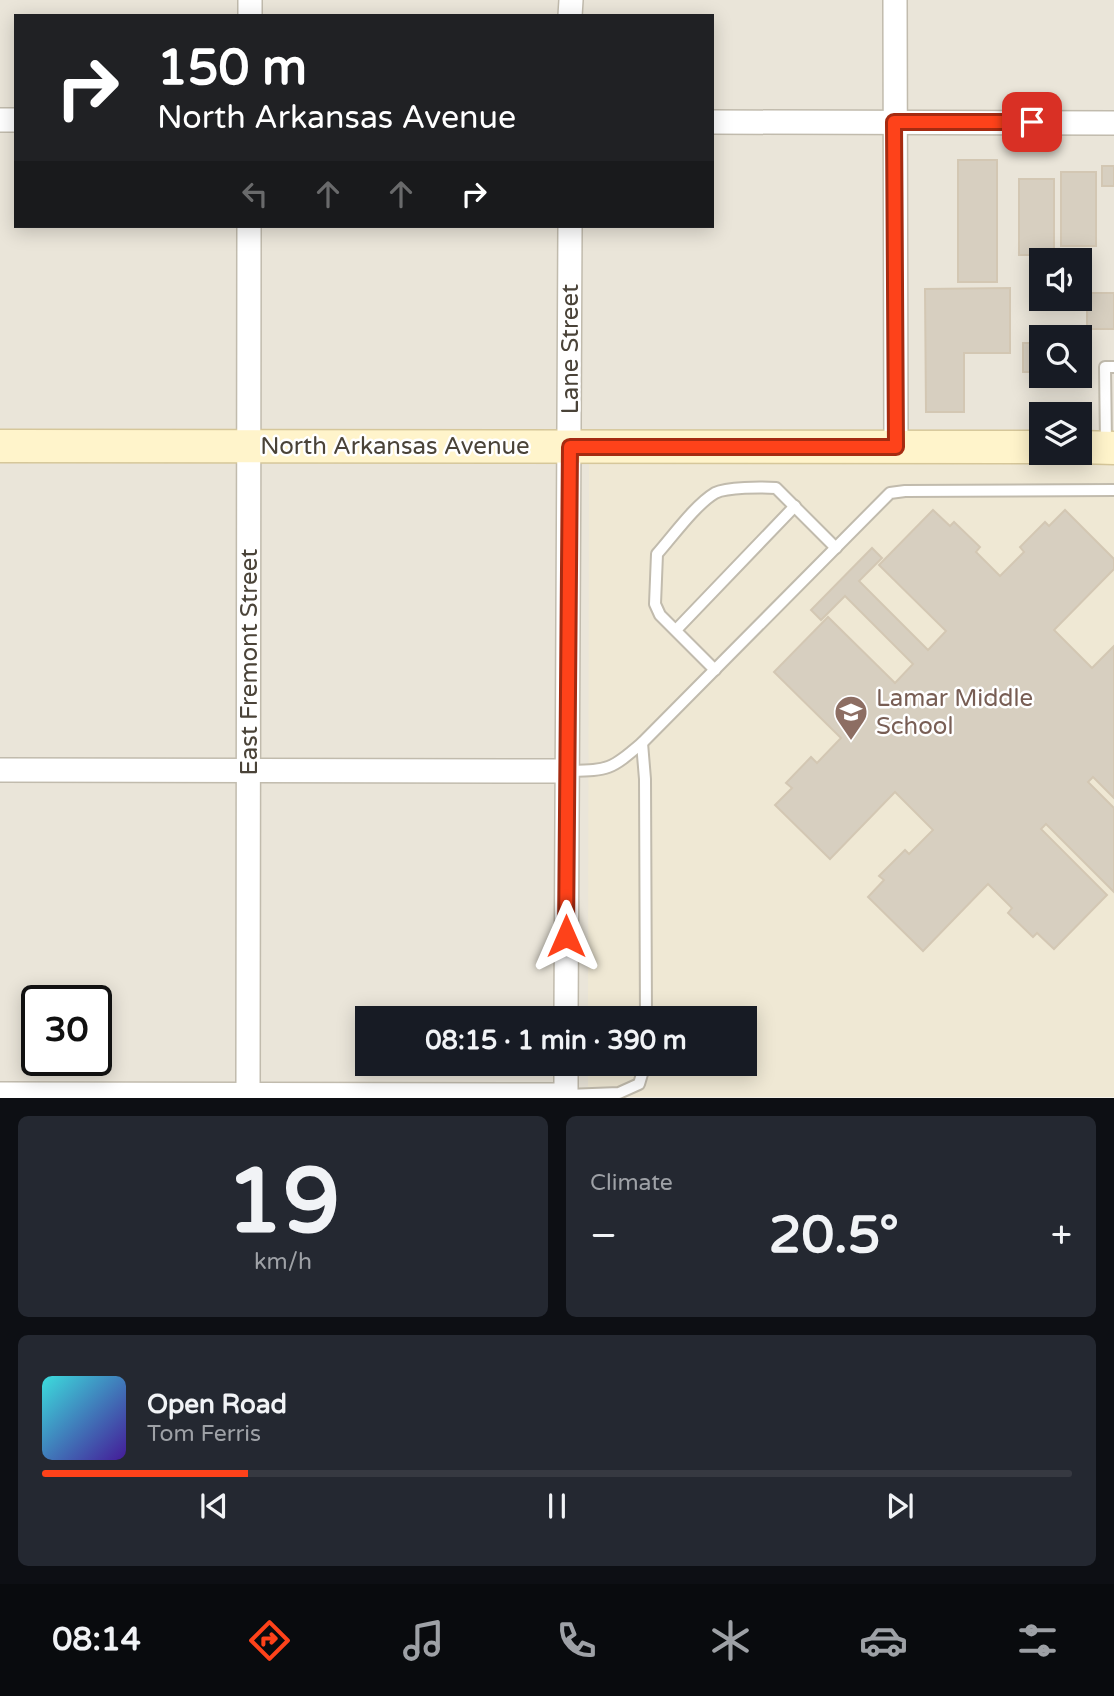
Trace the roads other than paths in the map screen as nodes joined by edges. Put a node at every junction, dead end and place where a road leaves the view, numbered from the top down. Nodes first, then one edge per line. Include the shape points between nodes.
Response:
1 (895, 0) edge
2 (714, 122) edge
3 (894, 122) junction
4 (1114, 122) edge
5 (249, 228) edge
6 (570, 228) edge
7 (1114, 367) edge
8 (1104, 436) edge
9 (0, 446) edge
10 (249, 446) junction
11 (570, 447) junction
12 (896, 447) junction
13 (1029, 447) edge
14 (1114, 490) edge
15 (795, 506) junction
16 (836, 548) junction
17 (676, 630) junction
18 (715, 670) junction
19 (642, 743) junction
20 (0, 770) edge
21 (249, 770) junction
22 (566, 771) junction
23 (566, 1006) edge
24 (646, 1006) edge
25 (566, 1076) edge
26 (641, 1076) edge
27 (0, 1094) edge
28 (248, 1096) edge
29 (566, 1096) edge

1 - 3 street
2 - 3 street
3 - 4 street
3 - 12 street
5 - 10 street, East Fremont Street
6 - 11 street, Lane Street
7 - 8 lane via 1105,367
9 - 10 main road, North Arkansas Avenue
10 - 11 main road, North Arkansas Avenue
10 - 21 street, East Fremont Street
11 - 12 main road, North Arkansas Avenue
11 - 22 street, Lane Street
12 - 13 main road, North Arkansas Avenue
14 - 16 lane via 890,493
15 - 16 lane
15 - 17 lane
15 - 17 lane via 776,488 764,487 718,491 708,499 657,554 655,604
16 - 18 lane
17 - 18 lane
18 - 19 lane
19 - 22 lane via 615,766
19 - 24 lane
20 - 21 street
21 - 22 street
21 - 28 street, East Fremont Street
22 - 23 street, Lane Street
25 - 29 street
26 - 29 lane via 639,1084 619,1093
27 - 28 street
28 - 29 street

